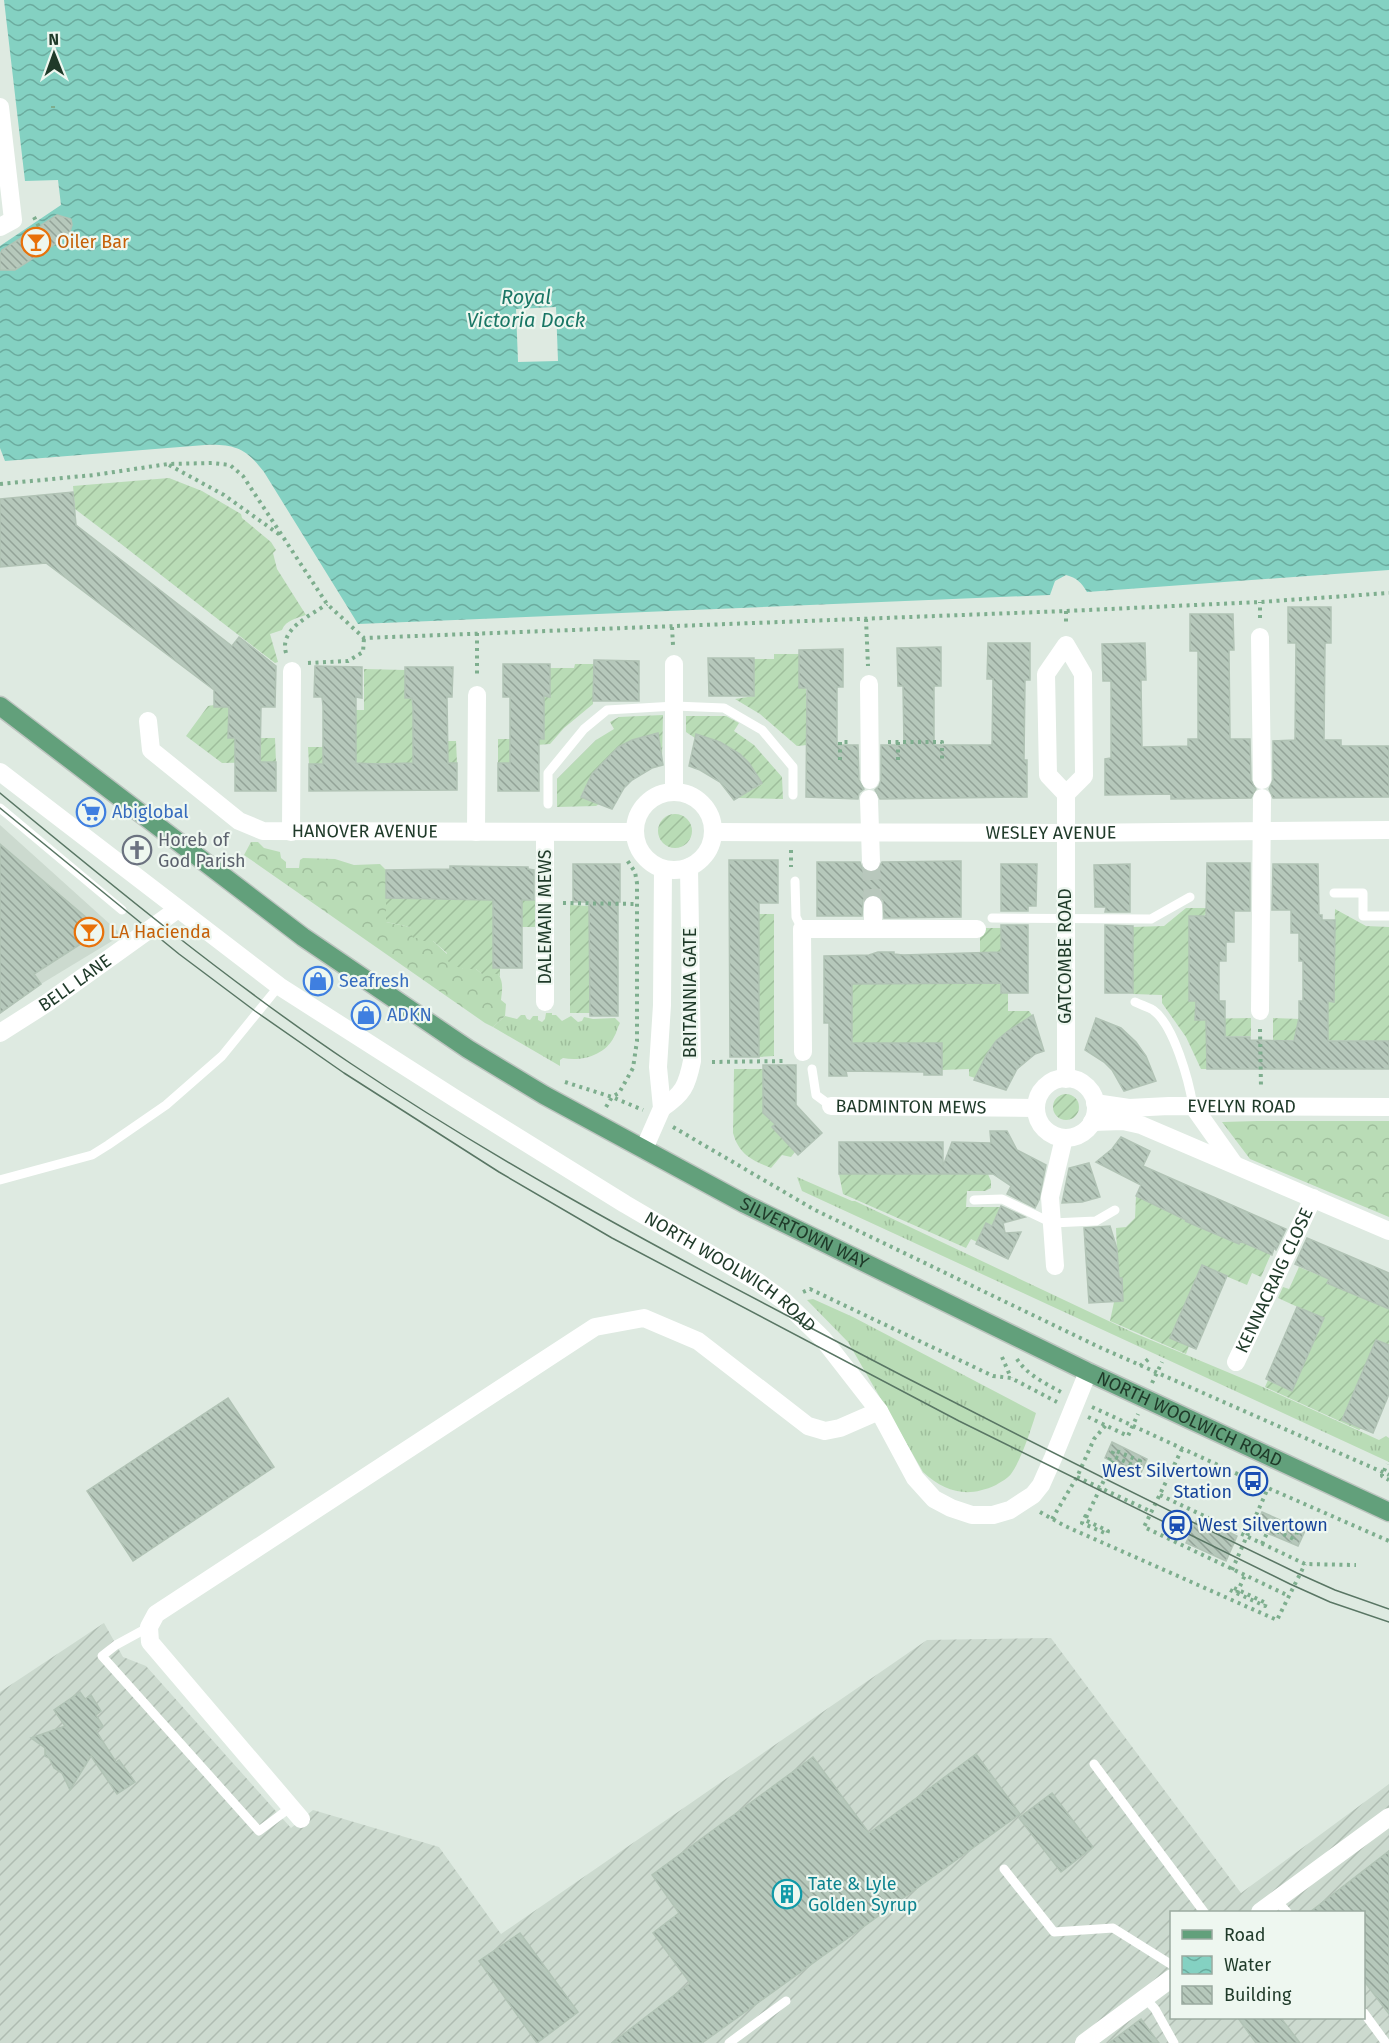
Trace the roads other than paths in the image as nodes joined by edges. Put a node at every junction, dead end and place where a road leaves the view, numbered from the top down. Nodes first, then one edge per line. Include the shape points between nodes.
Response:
1 (0, 107) edge
2 (0, 227) edge
3 (1260, 637) dead end
4 (674, 664) dead end
5 (291, 667) road end
6 (868, 684) road end
7 (477, 695) road end
8 (0, 706) edge
9 (675, 706) junction
10 (148, 721) dead end
11 (0, 772) edge
12 (870, 780) dead end
13 (674, 792) junction
14 (793, 795) dead end
15 (1065, 795) junction
16 (869, 799) dead end
17 (548, 804) dead end
18 (0, 808) edge
19 (1262, 830) junction
20 (1389, 830) edge
21 (870, 831) junction
22 (291, 832) junction
23 (476, 832) junction
24 (545, 832) junction
25 (634, 832) junction
26 (713, 832) junction
27 (1065, 833) junction
28 (871, 862) tunnel mouth
29 (689, 867) junction
30 (663, 869) junction
31 (795, 881) road end
32 (1334, 893) dead end
33 (1190, 897) dead end
34 (873, 905) tunnel mouth
35 (178, 909) junction
36 (122, 910) dead end
37 (1389, 915) edge
38 (1065, 919) junction
39 (984, 924) joint
40 (873, 928) junction
41 (802, 929) junction
42 (279, 986) junction
43 (545, 1002) dead end
44 (1136, 1002) dead end
45 (1260, 1011) road end
46 (0, 1033) edge
47 (799, 1057) road end
48 (812, 1069) dead end
49 (1066, 1079) junction
50 (1095, 1102) junction
51 (831, 1106) joint
52 (1193, 1106) junction
53 (1389, 1107) edge
54 (1036, 1108) junction
55 (654, 1110) junction
56 (1092, 1122) junction
57 (1064, 1138) junction
58 (644, 1149) junction
59 (1235, 1165) junction
60 (0, 1180) edge
61 (1313, 1198) junction
62 (974, 1200) dead end
63 (1115, 1210) dead end
64 (1052, 1223) junction
65 (1389, 1231) edge
66 (1055, 1266) dead end
67 (1236, 1362) dead end
68 (1088, 1372) junction
69 (879, 1411) junction
70 (1389, 1512) edge
71 (149, 1627) junction
72 (1094, 1764) dead end
73 (296, 1813) joint
74 (1389, 1818) edge
75 (1004, 1869) dead end
76 (1281, 1906) edge
77 (1203, 1911) edge
78 (1264, 1911) edge
79 (1170, 1964) edge
80 (1170, 1979) edge
81 (1145, 1998) junction
82 (786, 2001) dead end
83 (1365, 2014) edge
84 (729, 2043) edge
85 (1084, 2043) edge
86 (1174, 2043) edge
87 (1386, 2043) edge

1 - 2 street via 13,220
3 - 19 street
4 - 9 street
5 - 22 street
6 - 12 street
7 - 23 street
8 - 58 main road, SILVERTOWN WAY via 303,937 468,1049
9 - 13 street
9 - 14 lane via 724,708 762,730 793,767
9 - 17 lane via 607,710 584,729 548,773
10 - 22 street, HANOVER AVENUE via 151,750 239,820 263,831
11 - 35 street, NORTH WOOLWICH ROAD
13 - 25 street via 646,804
13 - 26 street via 687,794 702,804
15 - 15 street via 1084,776 1083,674 1066,645 1046,674 1048,775
15 - 27 street, GATCOMBE ROAD
16 - 21 street
18 - 36 lane
19 - 20 street, WESLEY AVENUE
19 - 27 street, WESLEY AVENUE
19 - 45 street
21 - 26 street, WESLEY AVENUE
21 - 27 street, WESLEY AVENUE
21 - 28 street
22 - 23 street, HANOVER AVENUE
23 - 24 street, HANOVER AVENUE
24 - 25 street, HANOVER AVENUE
24 - 43 street, DALEMAIN MEWS
25 - 30 street via 642,854
26 - 29 street via 706,853
27 - 38 street, GATCOMBE ROAD
29 - 30 street
29 - 55 street, BRITANNIA GATE via 692,1061 683,1090 676,1099
30 - 55 street, BRITANNIA GATE via 662,1005
31 - 41 lane via 796,917
32 - 37 lane via 1363,893 1363,916
33 - 38 lane via 1151,918
34 - 40 street
35 - 42 street, NORTH WOOLWICH ROAD
35 - 46 street, BELL LANE
38 - 39 lane
38 - 49 street, GATCOMBE ROAD
39 - 40 street
40 - 41 street
41 - 47 street
42 - 60 lane via 222,1056 166,1105 92,1155
42 - 69 street, NORTH WOOLWICH ROAD via 456,1100 758,1282 823,1339
44 - 52 lane via 1154,1011 1164,1024 1178,1050
48 - 51 lane, BADMINTON MEWS via 816,1095
49 - 50 street via 1085,1086
49 - 54 street via 1048,1084 1037,1099
50 - 52 street, EVELYN ROAD via 1129,1108
50 - 56 street
51 - 54 street, BADMINTON MEWS
52 - 53 street, EVELYN ROAD
52 - 59 street
54 - 57 street via 1041,1125
55 - 58 street, BRITANNIA GATE
56 - 57 street via 1081,1134
56 - 59 street via 1141,1125
57 - 64 street via 1050,1197
58 - 68 main road, SILVERTOWN WAY via 727,1195
59 - 61 street
61 - 65 street
61 - 67 street, KENNACRAIG CLOSE
62 - 64 lane via 1002,1200
63 - 64 lane via 1096,1221
64 - 66 street
68 - 69 street, NORTH WOOLWICH ROAD via 1041,1485 1023,1503 993,1515 972,1515 934,1499 915,1478
68 - 70 main road, NORTH WOOLWICH ROAD
69 - 71 street via 840,1428 825,1431 808,1426 698,1341 644,1318 595,1327 156,1614
71 - 73 street via 150,1642
71 - 73 lane via 102,1656 259,1831
72 - 77 lane
74 - 76 street
75 - 79 lane via 1054,1932 1113,1928
76 - 78 street
80 - 81 street
81 - 85 street
81 - 86 lane
82 - 84 lane
83 - 87 lane

